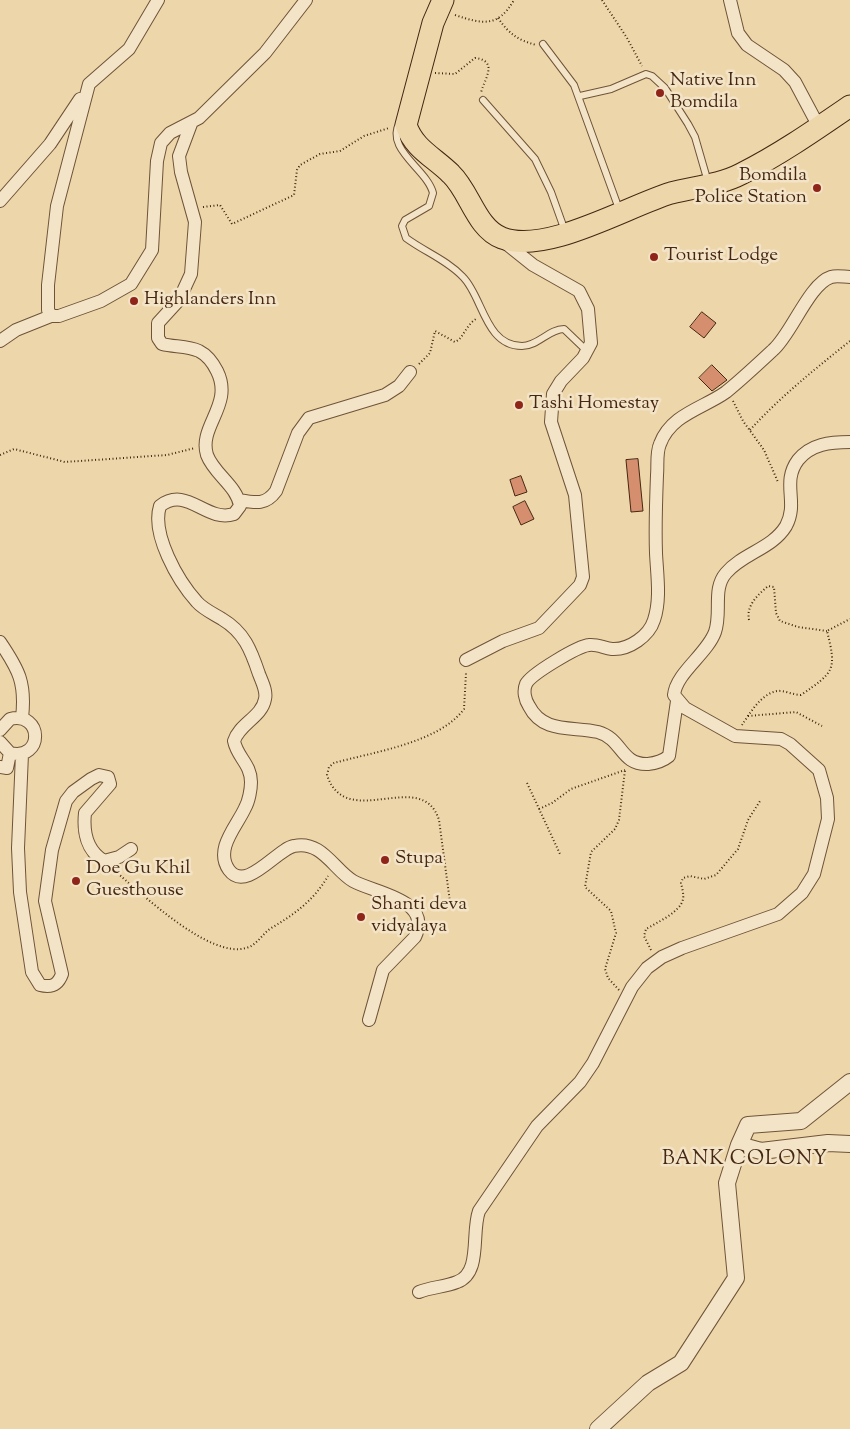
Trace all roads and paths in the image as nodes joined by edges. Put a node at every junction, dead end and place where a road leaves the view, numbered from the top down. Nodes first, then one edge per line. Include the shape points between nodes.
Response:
1 (158, 0) edge
2 (306, 0) edge
3 (514, 0) edge
4 (602, 0) edge
5 (730, 0) edge
6 (441, 5) edge
7 (498, 18) junction
8 (543, 44) joint
9 (421, 70) junction
10 (646, 74) junction
11 (89, 84) junction
12 (580, 96) junction
13 (483, 100) joint
14 (850, 106) edge
15 (403, 119) junction
16 (191, 124) junction
17 (819, 127) junction
18 (709, 183) junction
19 (0, 201) edge
20 (192, 208) junction
21 (620, 213) junction
22 (491, 232) junction
23 (566, 234) junction
24 (850, 277) edge
25 (51, 316) junction
26 (484, 316) junction
27 (0, 341) edge
28 (850, 341) edge
29 (587, 351) junction
30 (410, 372) joint
31 (728, 390) junction
32 (750, 430) junction
33 (850, 442) edge
34 (206, 444) junction
35 (0, 455) edge
36 (791, 496) junction
37 (239, 500) junction
38 (850, 619) edge
39 (748, 620) dead end
40 (827, 631) junction
41 (0, 642) edge
42 (466, 660) joint
43 (677, 701) junction
44 (748, 716) junction
45 (22, 718) junction
46 (822, 726) dead end
47 (0, 730) edge
48 (735, 736) junction
49 (0, 742) edge
50 (16, 754) junction
51 (626, 764) junction
52 (0, 767) edge
53 (527, 783) dead end
54 (760, 801) dead end
55 (539, 809) junction
56 (131, 849) dead end
57 (560, 854) dead end
58 (104, 861) junction
59 (335, 863) junction
60 (450, 902) dead end
61 (657, 961) junction
62 (626, 997) junction
63 (369, 1020) dead end
64 (850, 1082) edge
65 (850, 1144) edge
66 (739, 1145) junction
67 (419, 1292) dead end
68 (598, 1429) edge

1 - 11 street via 129,49
2 - 16 street via 265,53
3 - 7 path via 506,13
4 - 10 path
5 - 17 street via 738,33 747,45 784,70 795,82
6 - 7 path via 482,23
6 - 9 highway
7 - 8 path via 510,34 520,40
8 - 12 lane via 566,72
9 - 13 path via 455,74 475,58 479,59 489,72 481,90
9 - 15 highway
10 - 12 lane via 611,89
10 - 18 lane via 665,88 688,124
11 - 19 street via 62,129
11 - 25 street via 57,206 48,285
12 - 21 lane
13 - 23 lane via 535,160
14 - 17 highway
15 - 20 path via 364,136 340,151 310,159 297,170 294,195 232,224 220,205
15 - 22 highway via 409,136 460,184
15 - 26 lane via 396,132 397,142 428,179 434,193 429,206 406,220 402,226 403,234 449,263 465,278 480,302
16 - 20 street via 179,156
16 - 25 street via 170,133 161,143 152,250 131,284 101,301 68,314
17 - 18 highway via 738,176
18 - 21 highway
20 - 34 street via 195,222 192,274 179,300 156,329 162,344 200,352 214,364 219,374 223,395
21 - 23 highway
22 - 23 highway via 516,241 550,239
22 - 29 street via 533,265 580,291 592,333
24 - 31 street via 836,276 824,281 802,307 776,348
25 - 27 street via 16,330
26 - 29 lane via 494,332 513,344 524,346 557,329 564,330
26 - 30 path via 471,322 461,339 455,342 435,331 430,353
28 - 32 path via 804,381 783,394
29 - 42 street via 553,394 551,422 575,494 583,577 580,585 539,628 503,640
30 - 37 street via 399,386 385,395 309,418 298,433 272,498 262,503
31 - 32 path
31 - 51 street via 682,417 670,427 659,445 655,500 658,603 650,630 624,647 613,649 586,645 543,667 526,684 527,702 539,720 554,727 598,732 611,737
32 - 36 path via 764,450 778,483
33 - 36 street via 821,444 808,451 792,471 788,484
34 - 35 path via 167,455 64,462 14,449
34 - 37 street via 213,466
36 - 43 street via 791,514 778,536 732,566 721,581 715,632 675,690
37 - 59 street via 237,511 219,516 187,500 172,500 160,506 157,520 158,532 170,559 197,603 234,627 246,641 265,692 262,706 240,729 234,741 238,753 248,765 251,784 246,806 225,847 226,866 231,873 243,876 261,869 288,848 302,846 325,854
38 - 40 path
39 - 40 path via 751,604 768,586 774,586 776,614 780,621
40 - 44 path via 834,656 828,673 801,695 777,691 770,694
41 - 45 street via 18,669 24,685
42 - 60 path via 466,697 459,716 431,735 334,763 327,775 336,791 350,800 422,799 435,808
43 - 48 street
43 - 51 street via 669,756 652,764
44 - 46 path via 796,712
44 - 48 path
45 - 47 street via 10,719
45 - 50 street via 32,725 36,736 32,747
48 - 61 street via 781,739 818,770 827,798 828,819 814,874 802,893 778,914 703,940
49 - 50 street
50 - 52 street via 7,768
50 - 58 street via 20,892 32,972 40,985 54,985 62,974 45,901 62,810 73,792 99,776 108,777 110,784 89,807 84,822 92,852
51 - 55 path via 564,792
51 - 62 path via 619,820 615,829 591,852 585,887 611,911 616,933 605,969 611,982
53 - 55 path
54 - 61 path via 748,820 738,849 716,875 704,879 683,878 680,883 684,897 682,903 663,920 646,929 646,942
55 - 57 path
56 - 58 street via 120,857
58 - 59 path via 203,940 238,950 256,943 265,932 294,915 321,888
59 - 63 street via 355,882 406,903 418,922 415,937 383,970
61 - 62 street via 640,976
62 - 67 street via 580,1082 537,1126 483,1204 475,1223 474,1260 466,1277 459,1282
64 - 66 street via 801,1121 748,1125
65 - 66 street via 828,1143 761,1151
66 - 68 street via 727,1183 736,1278 681,1364 648,1383

